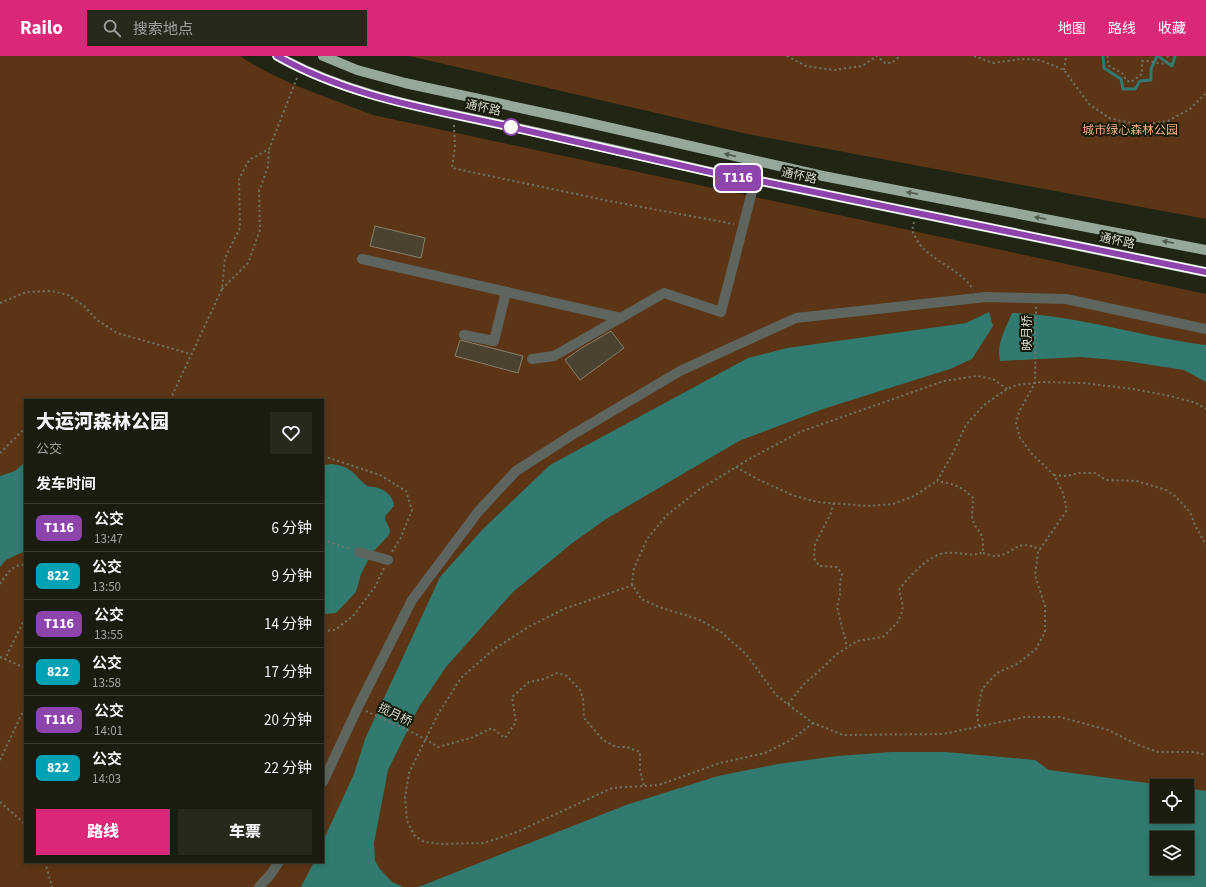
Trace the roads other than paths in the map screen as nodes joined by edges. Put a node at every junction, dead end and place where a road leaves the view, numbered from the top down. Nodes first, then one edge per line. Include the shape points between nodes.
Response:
1 (277, 56) edge
2 (323, 56) edge
3 (755, 180) junction
4 (1206, 250) edge
5 (362, 259) dead end
6 (1206, 272) edge
7 (506, 292) junction
8 (621, 318) junction
9 (1206, 329) edge
10 (464, 335) dead end
11 (532, 359) dead end
12 (358, 552) road end
13 (388, 560) road end
14 (324, 780) edge
15 (277, 863) edge
16 (259, 887) edge

1 - 3 main road, 通怀路 via 301,69 389,101
4 -> 2 main road, 通怀路 via 822,176 405,83 357,70
3 - 6 main road, 通怀路
3 - 8 street via 720,312 664,293
5 - 7 street
7 - 8 street
7 - 10 street via 494,341
8 - 11 street via 554,356
9 - 14 street via 1066,299 986,297 796,318 680,371 516,470 478,512 412,600
12 - 13 street
15 - 16 street

